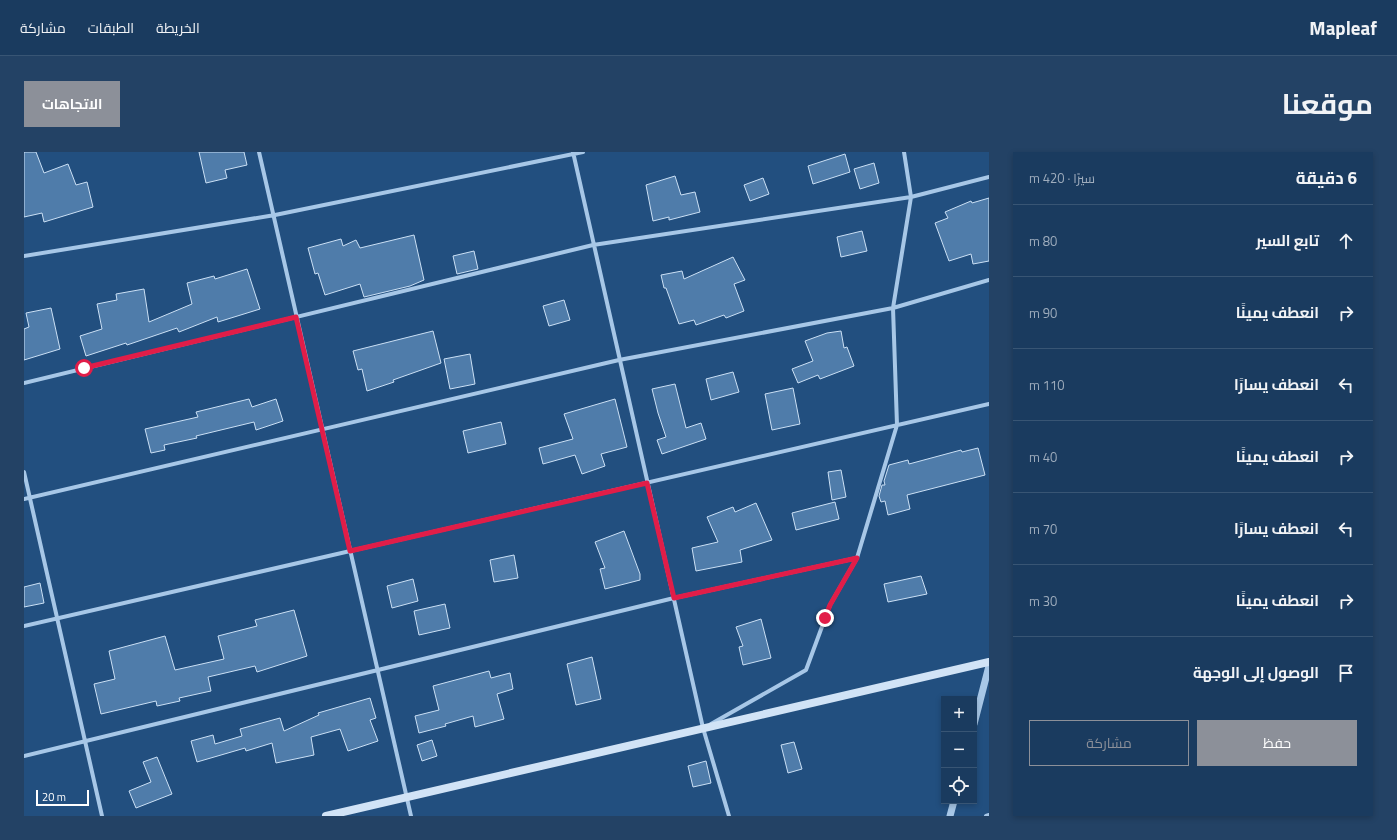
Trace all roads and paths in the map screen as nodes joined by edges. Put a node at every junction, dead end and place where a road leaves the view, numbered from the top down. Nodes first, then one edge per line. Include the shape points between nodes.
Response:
1 (260, 152) edge
2 (583, 152) edge
3 (904, 152) edge
4 (573, 153) edge
5 (989, 177) edge
6 (911, 197) junction
7 (274, 215) junction
8 (593, 245) junction
9 (24, 256) edge
10 (989, 280) edge
11 (893, 308) junction
12 (296, 317) junction
13 (619, 360) junction
14 (24, 382) edge
15 (989, 404) edge
16 (896, 425) junction
17 (322, 430) junction
18 (24, 472) edge
19 (647, 483) junction
20 (30, 498) junction
21 (24, 499) edge
22 (350, 551) junction
23 (857, 558) junction
24 (674, 598) junction
25 (57, 619) junction
26 (24, 626) edge
27 (989, 662) edge
28 (989, 666) edge
29 (377, 670) junction
30 (977, 712) edge
31 (703, 728) junction
32 (85, 741) junction
33 (24, 756) edge
34 (406, 797) junction
35 (953, 804) edge
36 (102, 816) edge
37 (326, 816) edge
38 (411, 816) edge
39 (729, 816) edge
40 (950, 816) edge

1 - 7 street
2 - 4 street
3 - 6 street
4 - 7 street
4 - 8 street
5 - 6 street
6 - 8 street
6 - 11 street
7 - 9 street
7 - 12 street
8 - 12 street
8 - 13 street
10 - 11 street
11 - 13 street
11 - 16 street
12 - 14 street
12 - 17 street
13 - 17 street
13 - 19 street
15 - 16 street
16 - 19 street
16 - 23 street
17 - 20 street
17 - 22 street
18 - 20 street
19 - 22 street
19 - 24 street
20 - 21 street
20 - 25 street
22 - 25 street
22 - 29 street
23 - 24 street
23 - 31 street via 830,605 806,670
24 - 29 street
24 - 31 street
25 - 26 street
25 - 32 street
27 - 31 main road
28 - 30 street
29 - 32 street
29 - 34 street
31 - 34 main road
31 - 39 street
32 - 33 street
32 - 36 street
34 - 37 main road
34 - 38 street
35 - 40 street

